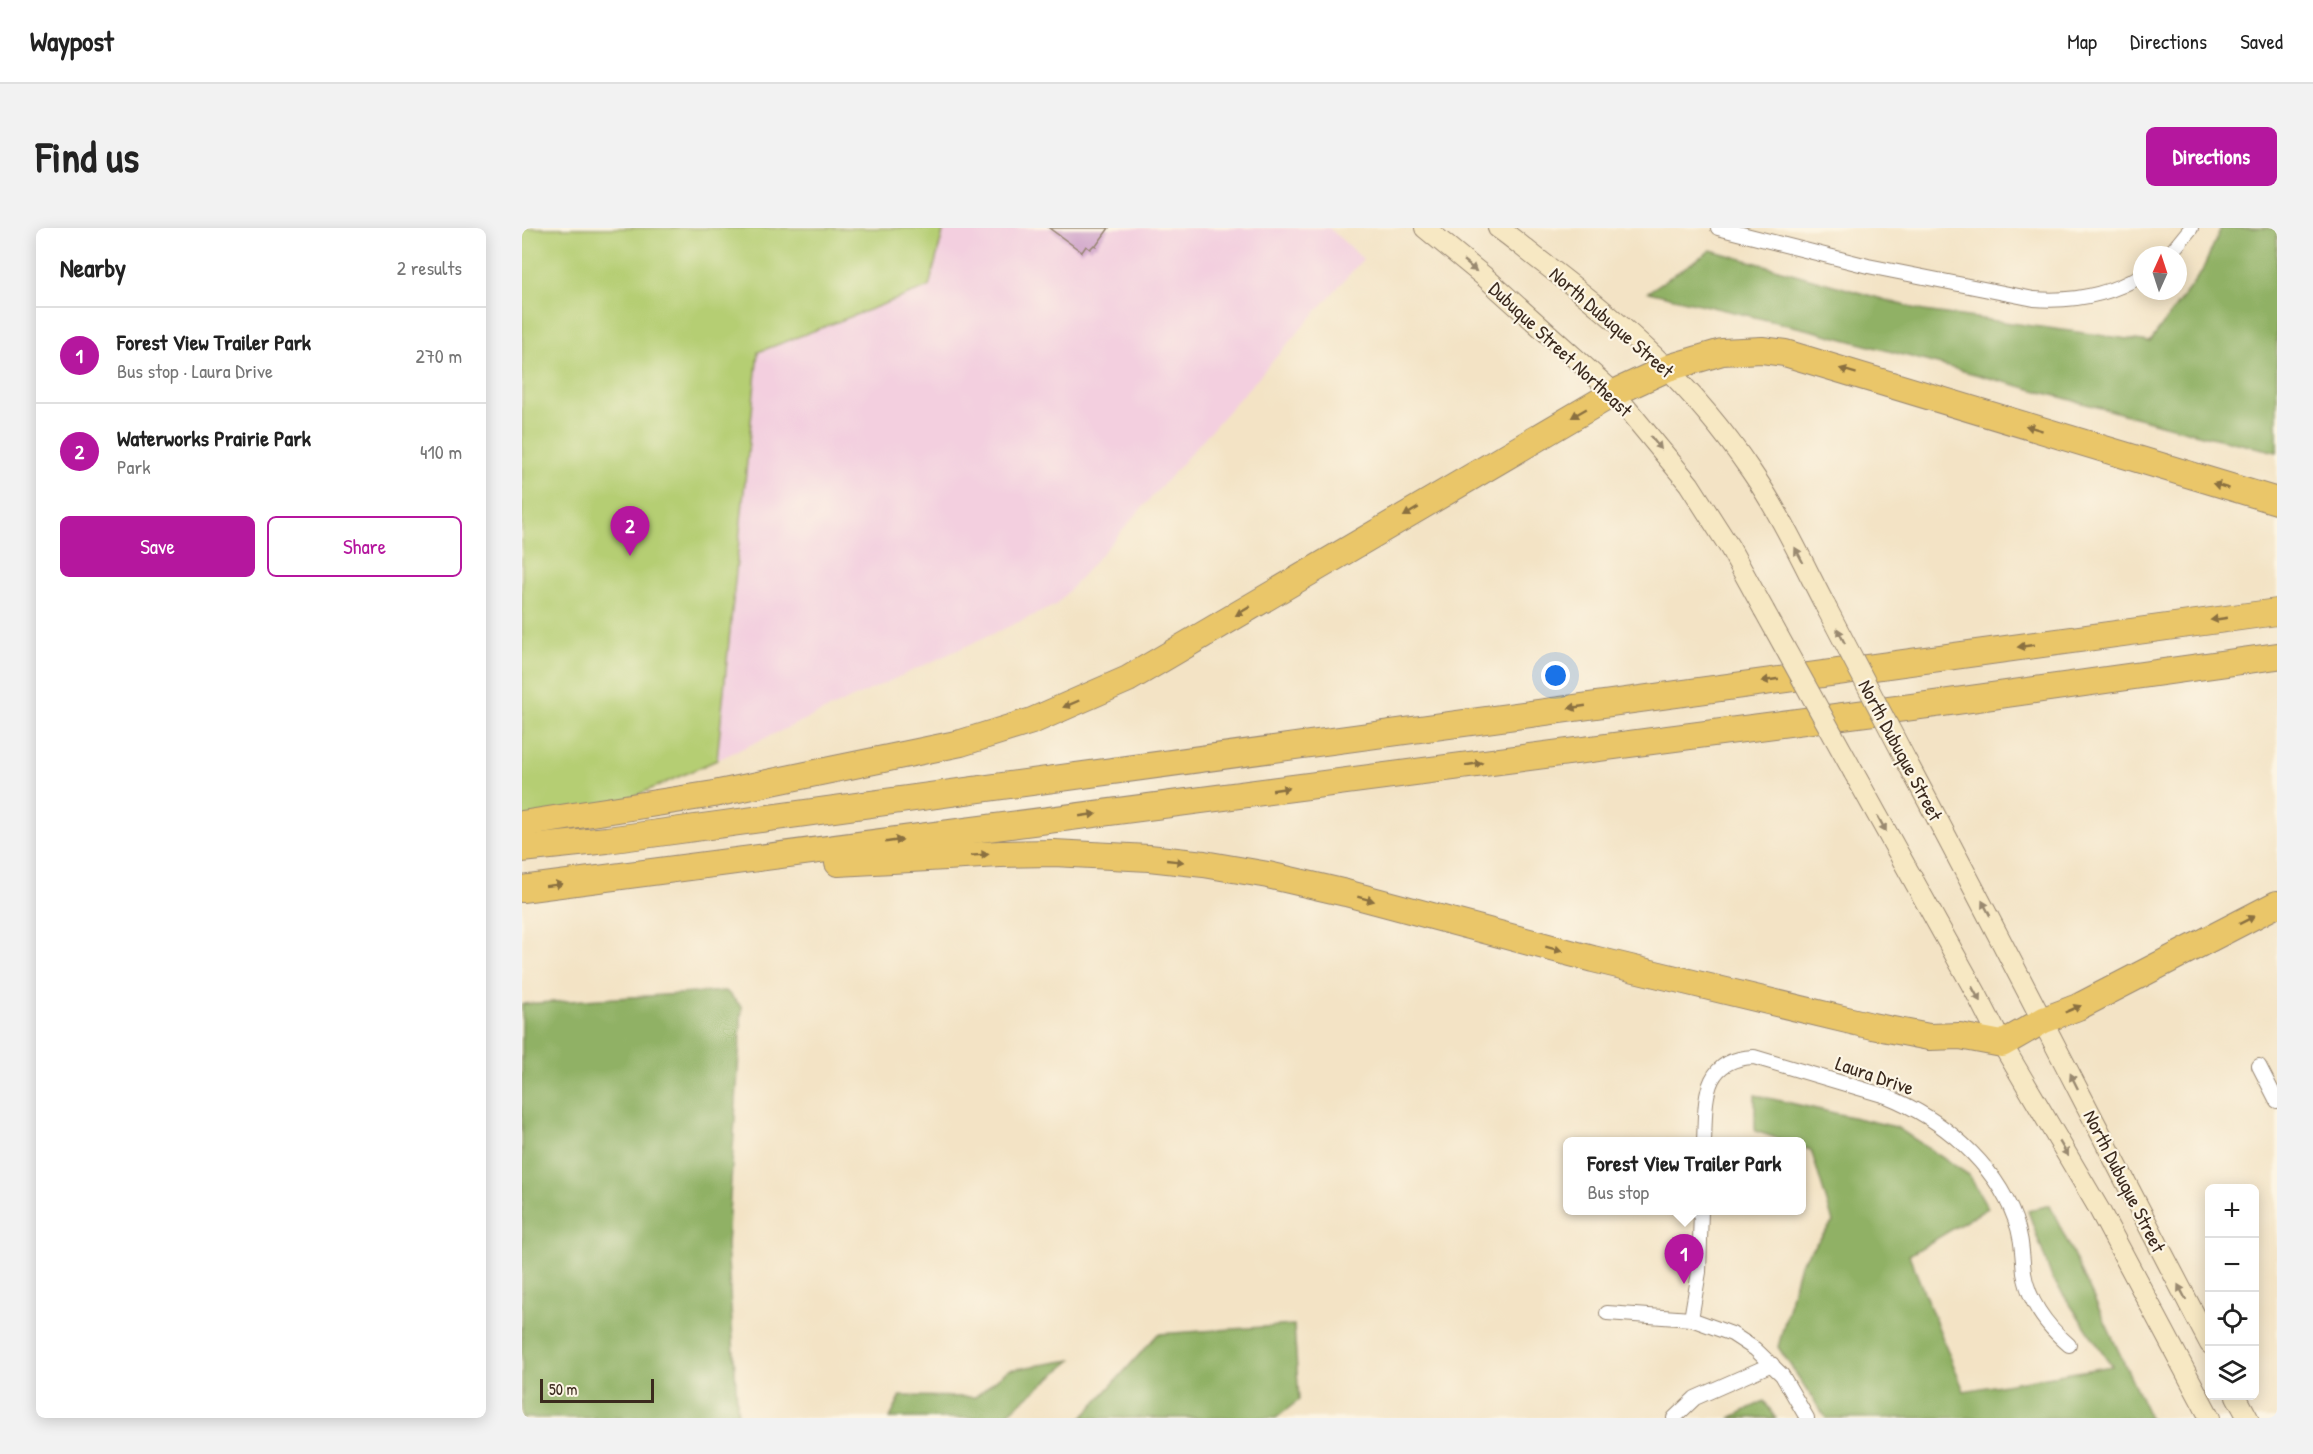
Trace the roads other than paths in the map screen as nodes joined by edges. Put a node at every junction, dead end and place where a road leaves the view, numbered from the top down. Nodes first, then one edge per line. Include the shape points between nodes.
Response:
1 (1425, 228) edge
2 (1498, 228) edge
3 (1718, 228) edge
4 (2191, 228) edge
5 (2176, 246) edge
6 (2133, 280) edge
7 (1668, 368) junction
8 (1614, 393) junction
9 (2277, 501) edge
10 (2277, 612) edge
11 (2277, 656) edge
12 (1813, 698) joint
13 (522, 824) edge
14 (522, 849) edge
15 (586, 882) junction
16 (522, 889) edge
17 (2277, 904) edge
18 (2044, 1020) junction
19 (2002, 1044) junction
20 (2259, 1066) dead end
21 (2277, 1101) edge
22 (1704, 1137) edge
23 (1701, 1215) edge
24 (1607, 1313) dead end
25 (1691, 1319) junction
26 (2205, 1334) edge
27 (2070, 1345) dead end
28 (1772, 1364) junction
29 (2239, 1400) edge
30 (1674, 1418) edge
31 (1808, 1418) edge
32 (2210, 1418) edge
33 (2248, 1418) edge

1 -> 8 main road, Dubuque Street Northeast
2 - 7 main road, North Dubuque Street via 1597,304
3 - 6 street via 1868,266 2034,299 2085,298
4 - 5 street
7 - 8 highway
9 -> 7 highway via 1785,353 1734,350
18 -> 7 main road, North Dubuque Street, bridge via 1777,514 1725,434
8 -> 12 main road, Dubuque Street Northeast, bridge via 1689,484 1730,548
8 -> 13 highway via 1128,679 1032,721 961,743 714,794
10 -> 14 highway via 619,839
15 -> 11 highway
12 -> 19 main road, North Dubuque Street, bridge
16 -> 15 highway
15 -> 19 highway via 1000,854 1171,860 1268,875 1872,1026 1929,1037 1960,1036
18 -> 17 highway via 2078,1007
18 - 19 highway
26 -> 18 main road, North Dubuque Street
19 -> 32 main road, North Dubuque Street via 2099,1209
20 - 21 street
22 - 27 street, Laura Drive via 1710,1081 1728,1062 1741,1058 1754,1057 1906,1104 1959,1140 2006,1199 2022,1242 2025,1274 2033,1300 2055,1333
23 - 25 street via 1699,1272
24 - 25 street
25 - 28 street via 1732,1334
28 - 30 street via 1695,1398
28 - 31 street
29 - 33 main road

